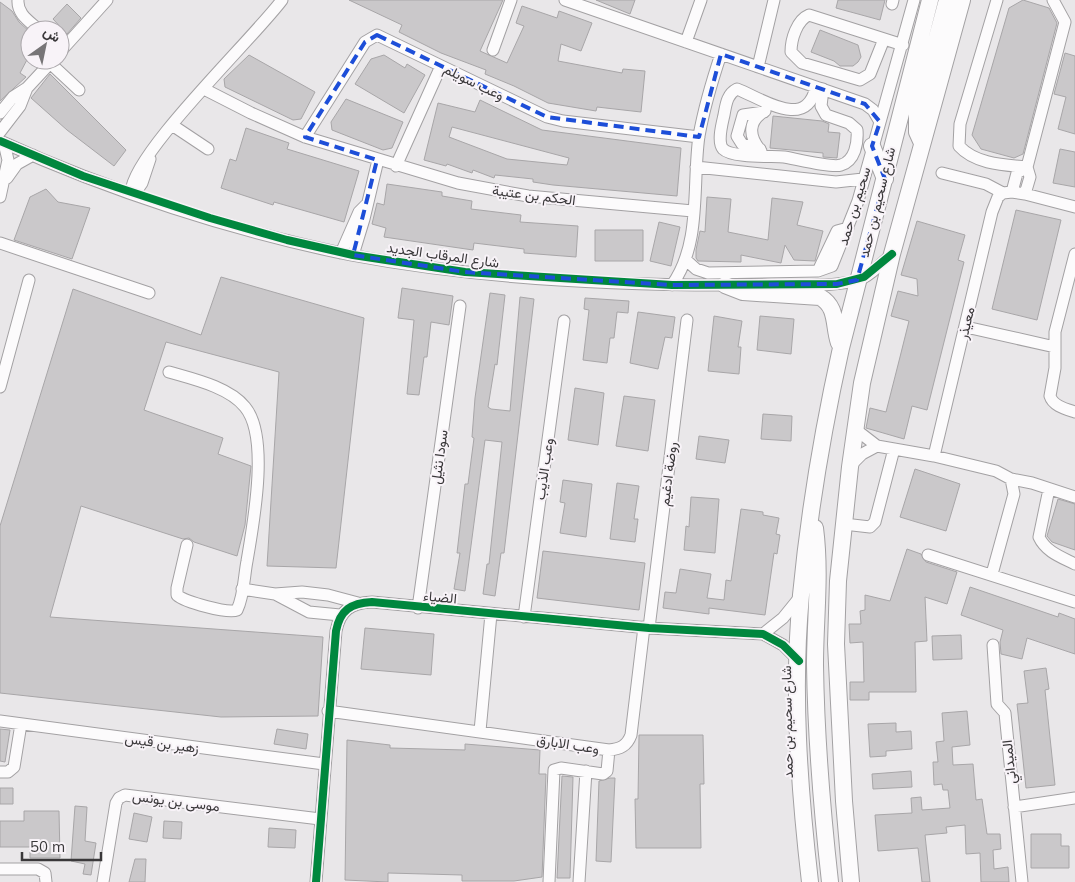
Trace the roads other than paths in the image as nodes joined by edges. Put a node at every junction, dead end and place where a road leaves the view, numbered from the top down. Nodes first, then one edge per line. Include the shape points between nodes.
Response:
1 (18, 0) edge
2 (107, 0) edge
3 (282, 0) edge
4 (511, 0) edge
5 (565, 0) edge
6 (701, 0) edge
7 (774, 0) edge
8 (914, 0) edge
9 (930, 0) edge
10 (947, 0) edge
11 (962, 0) edge
12 (997, 0) edge
13 (1053, 0) edge
14 (27, 20) edge
15 (884, 38) junction
16 (70, 40) edge
17 (686, 42) junction
18 (903, 45) junction
19 (493, 50) dead end
20 (721, 54) junction
21 (802, 63) junction
22 (441, 66) junction
23 (758, 67) junction
24 (44, 70) edge
25 (59, 70) edge
26 (838, 75) junction
27 (796, 80) junction
28 (27, 88) junction
29 (204, 89) junction
30 (78, 90) dead end
31 (824, 90) junction
32 (886, 98) junction
33 (865, 104) junction
34 (768, 109) junction
35 (800, 109) junction
36 (0, 114) edge
37 (826, 115) junction
38 (880, 122) junction
39 (172, 125) junction
40 (1, 137) edge
41 (305, 137) junction
42 (699, 137) junction
43 (922, 144) junction
44 (872, 146) junction
45 (208, 149) dead end
46 (763, 153) junction
47 (33, 155) junction
48 (378, 160) junction
49 (806, 160) junction
50 (396, 166) junction
51 (696, 167) junction
52 (1027, 168) junction
53 (942, 173) dead end
54 (94, 178) junction
55 (863, 179) junction
56 (885, 179) junction
57 (831, 181) junction
58 (5, 182) junction
59 (133, 193) junction
60 (1008, 193) junction
61 (1026, 194) junction
62 (0, 197) edge
63 (858, 201) junction
64 (1075, 207) edge
65 (693, 211) junction
66 (0, 243) edge
67 (347, 254) junction
68 (892, 254) junction
69 (1075, 254) edge
70 (686, 260) junction
71 (29, 280) dead end
72 (857, 280) junction
73 (725, 284) junction
74 (672, 285) junction
75 (149, 293) dead end
76 (460, 306) dead end
77 (687, 320) dead end
78 (564, 321) dead end
79 (966, 327) junction
80 (1054, 347) junction
81 (841, 348) junction
82 (169, 372) dead end
83 (0, 387) edge
84 (1075, 412) edge
85 (855, 429) junction
86 (877, 446) junction
87 (894, 449) junction
88 (934, 456) junction
89 (850, 467) junction
90 (1011, 479) junction
91 (1049, 489) junction
92 (1075, 497) edge
93 (811, 512) junction
94 (844, 524) junction
95 (188, 545) dead end
96 (928, 555) dead end
97 (1075, 564) edge
98 (992, 574) junction
99 (242, 589) junction
100 (275, 594) junction
101 (801, 596) junction
102 (1075, 602) edge
103 (358, 603) junction
104 (418, 608) junction
105 (491, 614) junction
106 (340, 615) junction
107 (524, 617) junction
108 (646, 627) junction
109 (763, 634) junction
110 (993, 645) dead end
111 (799, 661) junction
112 (328, 711) junction
113 (0, 721) edge
114 (21, 724) junction
115 (480, 731) junction
116 (609, 750) junction
117 (324, 764) junction
118 (586, 771) junction
119 (0, 772) edge
120 (1075, 798) edge
121 (1014, 807) junction
122 (320, 819) junction
123 (806, 848) junction
124 (848, 862) junction
125 (0, 869) edge
126 (46, 882) edge
127 (103, 882) edge
128 (316, 882) edge
129 (549, 882) edge
130 (579, 882) edge
131 (799, 882) edge
132 (810, 882) edge
133 (830, 882) edge
134 (851, 882) edge
135 (855, 882) edge
136 (1022, 882) edge

1 - 14 street via 18,7
2 - 16 street
3 - 29 street
4 - 19 street
5 - 17 street
6 - 17 street
7 - 23 street
8 - 18 street, سحيم بن حمد
9 - 56 highway, شارع سحيم بن حمد
10 - 43 highway via 917,112 917,132
11 - 43 highway, شارع سحيم بن حمد
12 - 52 street via 960,124 959,146 965,153 987,162
13 - 52 street via 1065,22
15 - 18 street
15 - 21 street via 809,15 798,24 791,47 793,56
15 - 26 street via 867,77 860,80
17 - 20 street
18 - 32 street, سحيم بن حمد
20 - 23 street
20 - 42 street
21 - 26 street
21 - 27 street
22 - 41 street, وعب سويلم via 383,37 371,37 364,42
22 - 42 street, وعب سويلم via 533,111 563,121
22 - 50 street
23 - 27 street
24 - 28 street
25 - 30 street
26 - 31 street
27 - 31 street
28 - 36 street via 13,97
28 - 40 street
29 - 39 street
29 - 41 street, الحكم بن عتيبة
31 - 33 street
31 - 35 street
31 - 37 street via 822,106
32 - 33 street
32 - 38 street, سحيم بن حمد
33 - 38 street
34 - 35 street
34 - 46 street via 743,115 737,136 742,144
34 - 46 street via 737,89 727,100 722,126 720,144 728,152
35 - 37 street
37 - 49 street via 849,122 857,130 854,153 847,162 835,166
38 - 44 street, سحيم بن حمد
39 - 45 street
39 - 59 street via 150,153 145,175
40 - 47 street, شارع المرقاب الجديد
40 - 54 street, شارع المرقاب الجديد via 85,171
40 - 58 street via 8,160
41 - 48 street, الحكم بن عتيبة
42 - 51 street
43 - 68 highway, شارع سحيم بن حمد
44 - 55 street, سحيم بن حمد
44 - 56 highway
46 - 49 street
47 - 54 street, شارع المرقاب الجديد
47 - 58 street via 17,164
48 - 50 street, الحكم بن عتيبة
48 - 67 street via 366,205 359,212
49 - 57 street
50 - 65 street, الحكم بن عتيبة via 501,192
51 - 57 street
51 - 65 street
52 - 60 street, معيذر via 1017,173
52 - 61 street via 1030,177
53 - 60 street
54 - 59 street, شارع المرقاب الجديد
55 - 57 street
55 - 63 street, سحيم بن حمد
56 - 72 highway, شارع سحيم بن حمد
57 - 63 street
58 - 62 street
59 - 67 street, شارع المرقاب الجديد via 278,238
60 - 61 street
60 - 79 street, معيذر via 998,197 992,212
61 - 64 street
63 - 70 street, سحيم بن حمد via 836,262 825,270 708,273 696,269
65 - 70 street
66 - 75 street
67 - 74 street, شارع المرقاب الجديد via 465,272
68 - 72 street, شارع المرقاب الجديد
68 - 85 highway, شارع سحيم بن حمد via 862,383
69 - 80 street
70 - 74 street
71 - 83 street
72 - 73 street, شارع المرقاب الجديد via 837,284
72 - 81 highway, شارع سحيم بن حمد
73 - 74 street, شارع المرقاب الجديد
73 - 81 highway via 743,292 820,297 827,301 834,313
76 - 104 street, سودا نثيل
77 - 108 street, روضة ادغيم
78 - 107 street, وعب الذيب
79 - 80 street
79 - 88 street, معيذر
80 - 84 street via 1052,400
81 - 93 highway, شارع سحيم بن حمد
82 - 99 street via 231,395 245,407 252,419 259,486
85 - 86 street
85 - 89 highway, شارع سحيم بن حمد
86 - 87 street
86 - 89 street via 862,454
87 - 88 street
87 - 94 street via 875,522 870,527
88 - 90 street via 996,471
89 - 94 highway, شارع سحيم بن حمد
90 - 91 street
90 - 98 street via 1014,494
91 - 92 street
91 - 97 street via 1039,537 1053,553
93 - 101 highway, شارع سحيم بن حمد
93 - 133 highway via 818,549 815,665 822,808
94 - 124 highway, شارع سحيم بن حمد via 836,644
95 - 99 street via 177,588 180,598 234,612 239,606
96 - 98 street
98 - 102 street
99 - 100 street
100 - 103 street, الضياء via 302,592 338,596
100 - 106 street via 309,612
101 - 109 street via 783,618
101 - 111 highway, شارع سحيم بن حمد
103 - 104 street, الضياء
103 - 106 street
104 - 105 street, الضياء
105 - 107 street, الضياء
105 - 115 street
106 - 112 street
107 - 108 street, الضياء
108 - 109 street, الضياء
108 - 116 street, وعب الابارق via 631,735 624,746
109 - 111 street, الضياء via 783,645
110 - 121 street, الميداني via 997,704 1005,713
111 - 123 highway, شارع سحيم بن حمد via 798,749
112 - 115 street, وعب الابارق
112 - 117 street
113 - 114 street, زهير بن قيس
114 - 117 street, زهير بن قيس
114 - 119 street via 14,767 8,772
115 - 116 street, وعب الابارق
116 - 118 street via 606,773
117 - 122 street
118 - 129 street via 554,770
118 - 130 street
120 - 121 street
121 - 136 street, الميداني
122 - 127 street, موسى بن يونس via 125,795 116,803
122 - 128 street
123 - 131 highway
123 - 132 highway, شارع سحيم بن حمد
124 - 134 highway, شارع سحيم بن حمد
124 - 135 highway
125 - 126 street via 38,868 45,873

